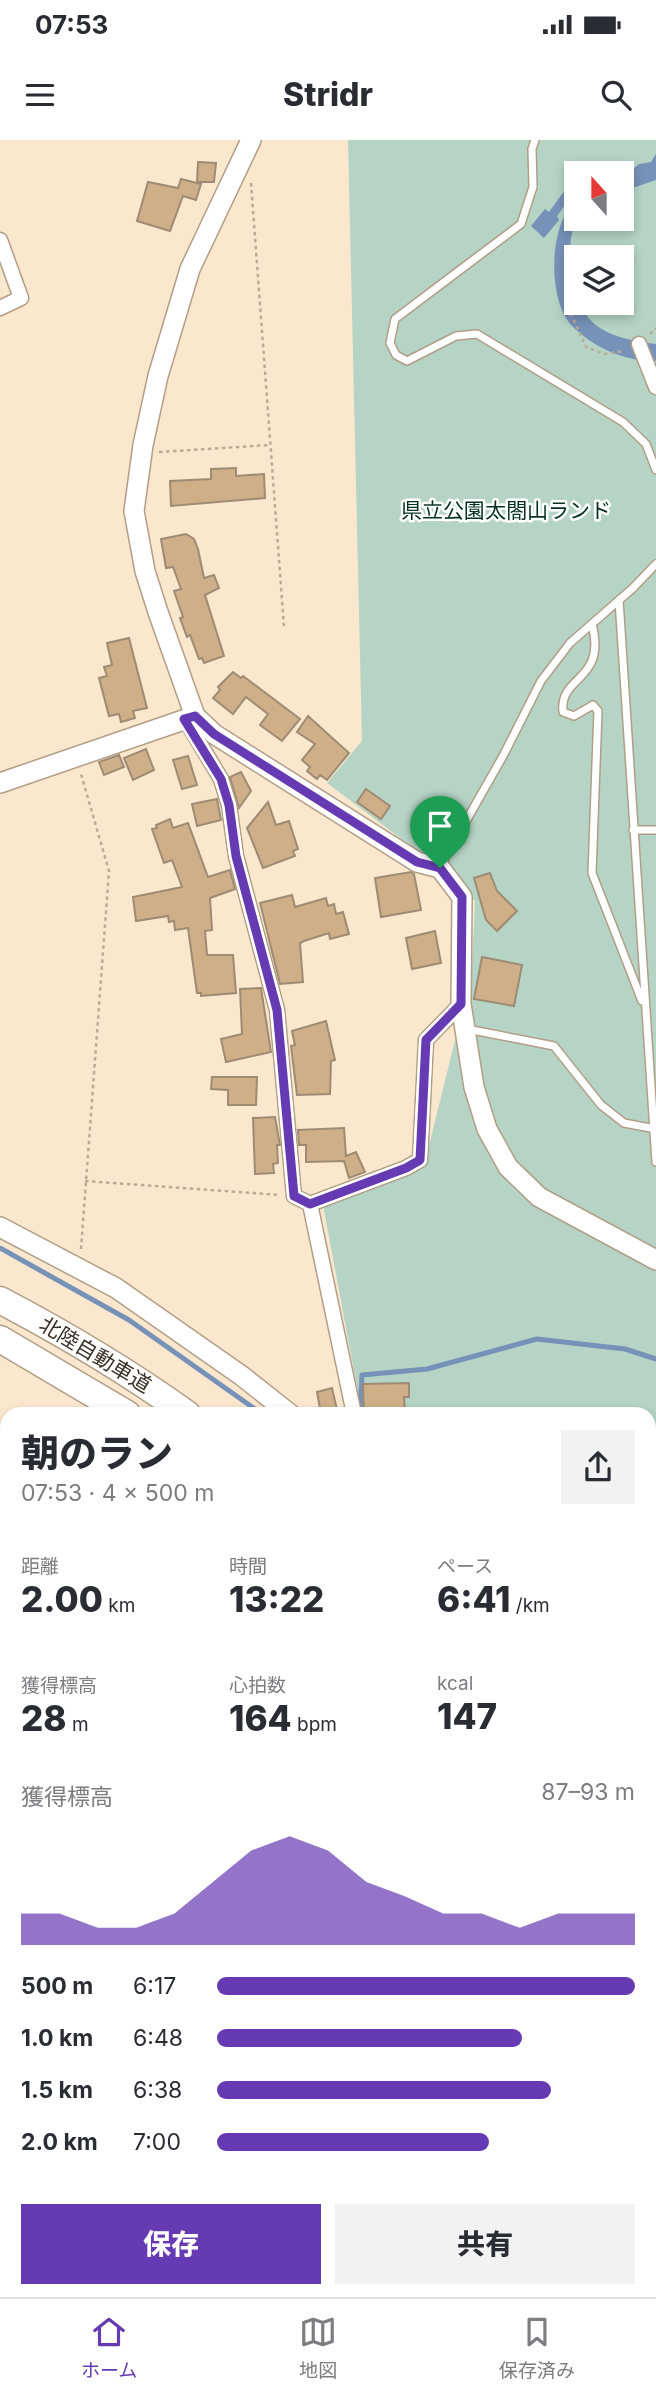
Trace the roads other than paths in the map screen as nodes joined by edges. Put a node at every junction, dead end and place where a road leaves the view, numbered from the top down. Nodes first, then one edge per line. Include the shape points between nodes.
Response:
1 (535, 140) edge
2 (249, 143) edge
3 (0, 240) edge
4 (0, 308) edge
5 (639, 344) road end
6 (656, 387) edge
7 (656, 470) edge
8 (656, 564) edge
9 (619, 600) junction
10 (592, 624) junction
11 (190, 718) junction
12 (0, 783) edge
13 (634, 830) junction
14 (656, 830) edge
15 (440, 868) junction
16 (461, 1004) junction
17 (644, 1008) junction
18 (466, 1028) junction
19 (654, 1128) edge
20 (656, 1162) edge
21 (310, 1204) junction
22 (0, 1227) edge
23 (656, 1260) edge
24 (0, 1300) edge
25 (0, 1339) edge
26 (115, 1407) edge
27 (178, 1407) edge
28 (281, 1407) edge
29 (353, 1407) edge

1 - 7 lane via 531,149 533,187 521,224 395,319 390,343 396,355 407,360 456,336 477,334 623,422 646,444
2 - 11 street via 190,269 158,376 134,511 145,571
3 - 4 street via 21,298
5 - 6 street
8 - 9 lane
9 - 10 lane
9 - 13 lane
10 - 15 lane via 570,643 541,681
10 - 17 lane via 597,644 594,662 564,696 563,712 574,716 593,705 598,712 592,873
11 - 12 street
11 - 15 street via 417,862
11 - 21 street via 229,805 236,856 277,1010 294,1196
13 - 14 lane
13 - 17 lane
15 - 16 street via 462,897
16 - 18 street
16 - 21 street via 426,1040 420,1160
17 - 19 lane
18 - 19 lane via 554,1046 601,1105 624,1123
18 - 23 street via 474,1087 487,1129 508,1167 539,1197
19 - 20 lane
21 - 29 street
22 - 28 street via 116,1288
24 - 27 highway, 北陸自動車道 via 144,1382
25 - 26 highway, 北陸自動車道

